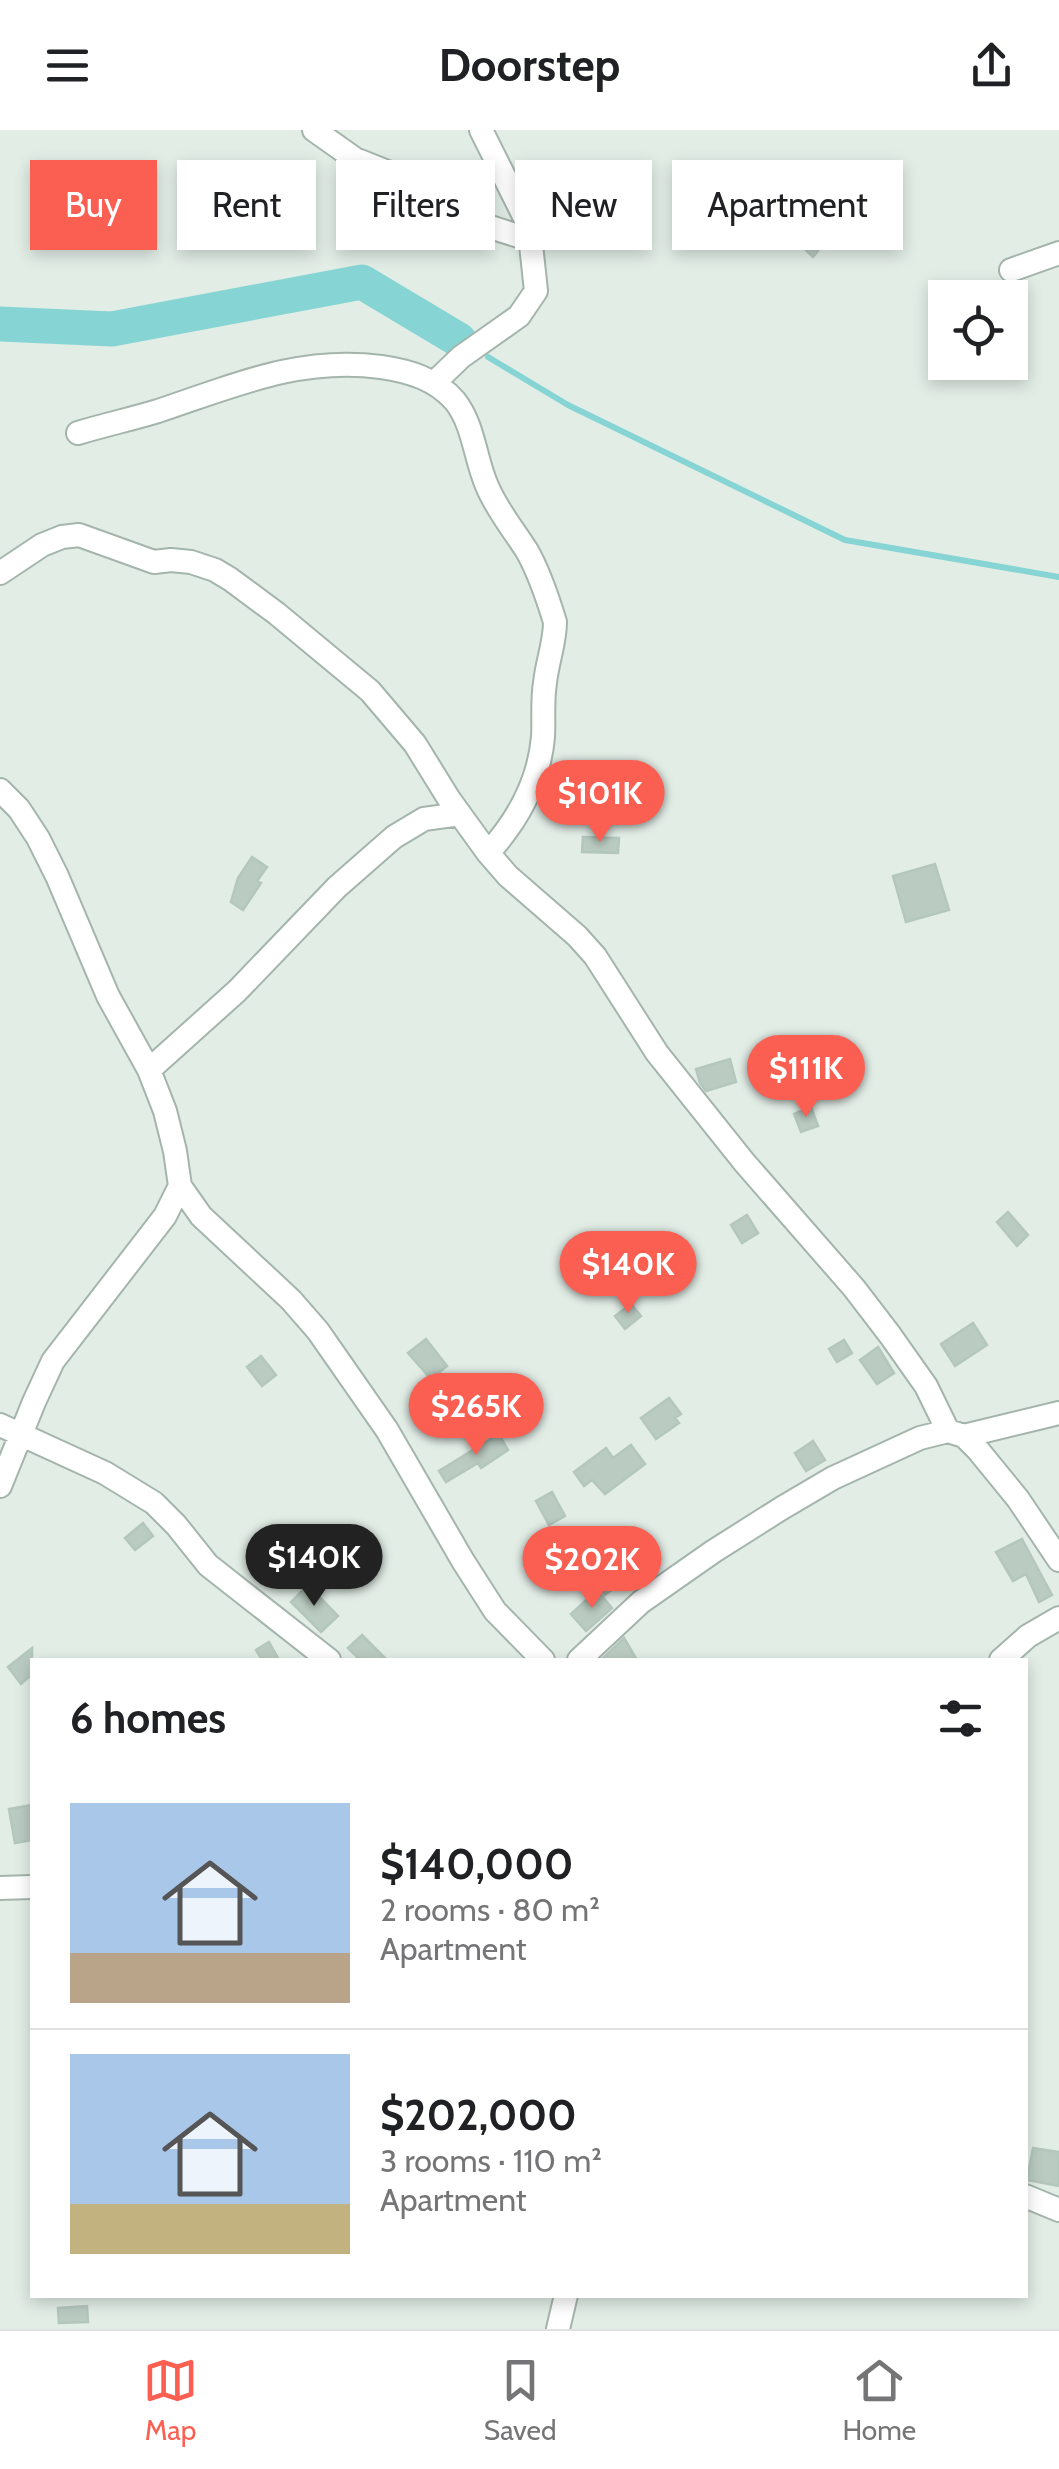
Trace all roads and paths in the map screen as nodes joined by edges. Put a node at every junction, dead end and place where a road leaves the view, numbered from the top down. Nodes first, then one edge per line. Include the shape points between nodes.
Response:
1 (314, 130) edge
2 (481, 130) edge
3 (515, 198) edge
4 (515, 235) edge
5 (532, 250) edge
6 (1059, 253) edge
7 (1010, 270) dead end
8 (435, 382) junction
9 (78, 434) dead end
10 (0, 574) edge
11 (0, 790) edge
12 (460, 814) junction
13 (488, 853) junction
14 (149, 1070) junction
15 (180, 1186) junction
16 (1059, 1413) edge
17 (10, 1430) edge
18 (956, 1433) junction
19 (0, 1486) edge
20 (1059, 1560) edge
21 (1059, 1618) edge
22 (326, 1658) edge
23 (541, 1658) edge
24 (581, 1658) edge
25 (1004, 1658) edge
26 (30, 1887) edge
27 (0, 1888) edge
28 (1028, 2197) edge
29 (1059, 2210) edge
30 (565, 2298) edge
31 (558, 2329) edge

1 - 4 street via 356,159
2 - 3 street
5 - 8 street via 536,291 526,308
6 - 7 street
8 - 9 street via 401,370 328,364
8 - 13 street via 457,403 486,485 528,554 556,622 538,766 520,813
10 - 12 street via 42,544 79,535 154,562 215,570 370,691 415,744
11 - 14 street via 38,838 108,996
12 - 13 street
12 - 14 street via 424,819 394,837
13 - 18 street via 596,956 657,1053 854,1288
14 - 15 street
15 - 17 street
15 - 23 street via 201,1216 318,1331 387,1430 495,1611
16 - 18 street
17 - 19 street
17 - 22 street via 154,1504 208,1565
18 - 20 street via 1018,1499
18 - 24 street via 920,1438 768,1517 641,1602
21 - 25 street
26 - 27 street
28 - 29 street
30 - 31 street

